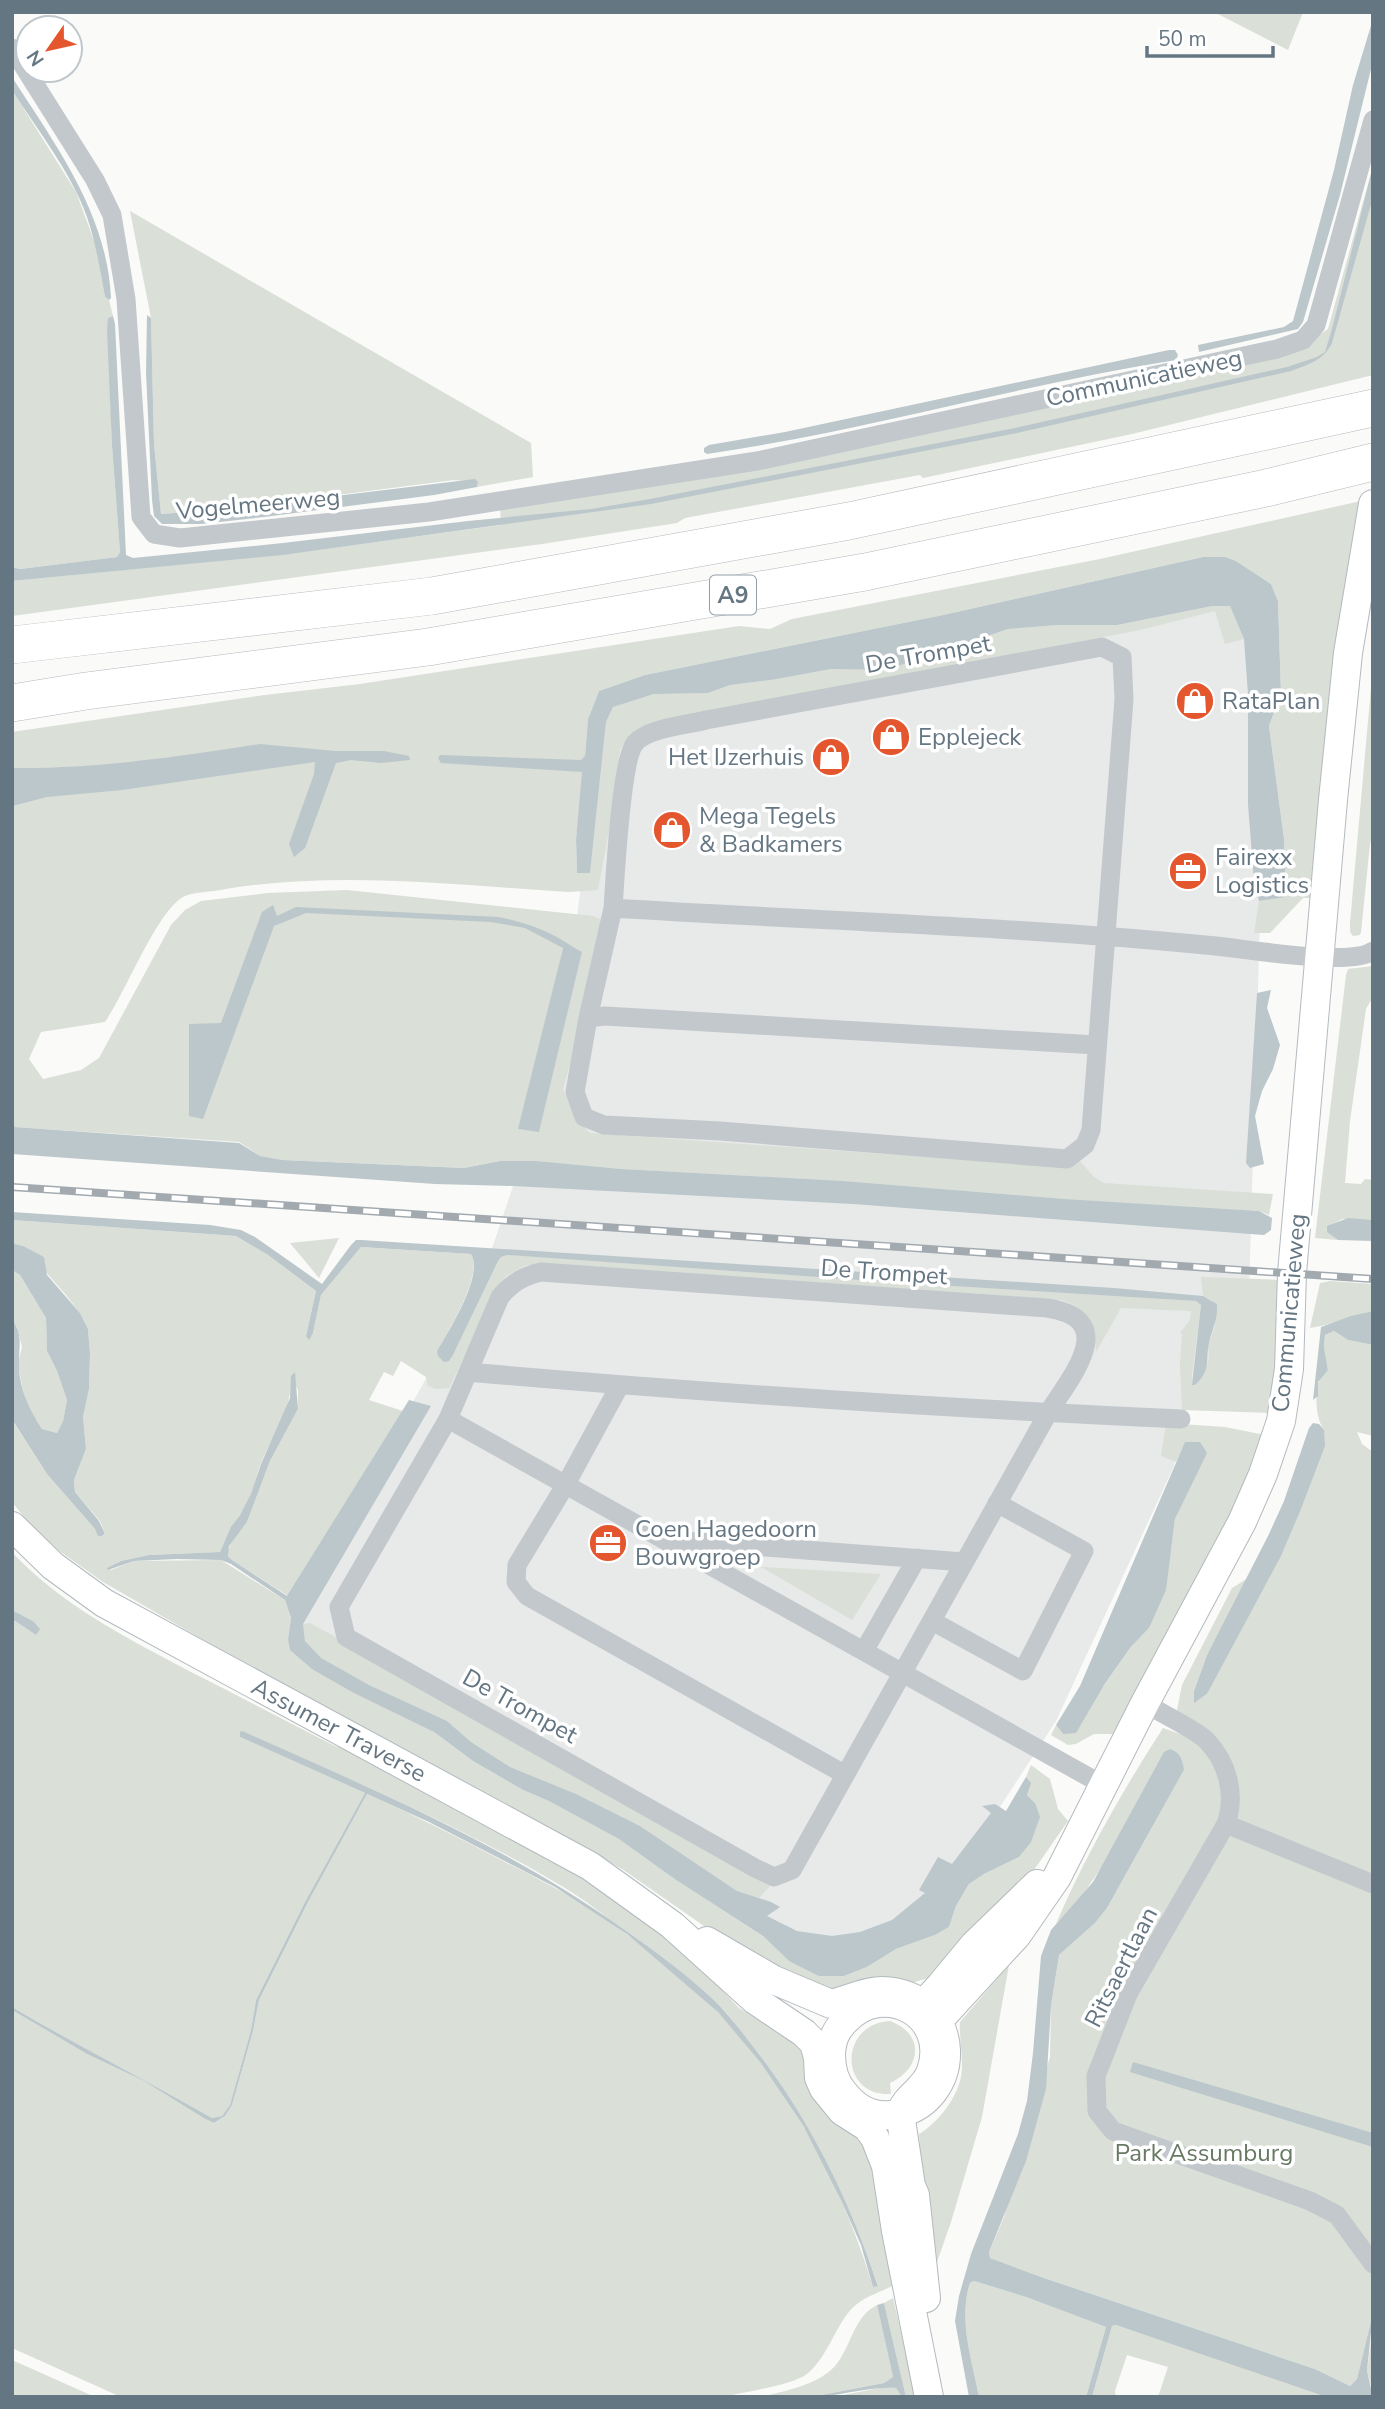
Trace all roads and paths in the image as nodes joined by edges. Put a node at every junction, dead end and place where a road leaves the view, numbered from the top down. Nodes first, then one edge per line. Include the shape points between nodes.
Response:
1 (12, 48) edge
2 (1373, 120) edge
3 (1373, 408) edge
4 (757, 461) joint
5 (1373, 462) edge
6 (1373, 504) edge
7 (12, 645) edge
8 (86, 691) junction
9 (12, 696) edge
10 (12, 703) edge
11 (613, 908) junction
12 (1105, 935) junction
13 (1373, 951) edge
14 (1321, 957) junction
15 (588, 1018) junction
16 (1096, 1045) junction
17 (468, 1372) junction
18 (620, 1385) junction
19 (1048, 1413) junction
20 (448, 1419) junction
21 (1181, 1419) dead end
22 (566, 1484) junction
23 (997, 1503) junction
24 (12, 1526) edge
25 (665, 1539) junction
26 (918, 1558) junction
27 (964, 1562) junction
28 (932, 1621) junction
29 (864, 1651) junction
30 (903, 1673) junction
31 (1145, 1703) junction
32 (844, 1774) junction
33 (1103, 1785) junction
34 (1226, 1824) junction
35 (1079, 1834) junction
36 (1373, 1884) edge
37 (673, 1925) junction
38 (748, 1992) junction
39 (922, 2008) junction
40 (835, 2022) junction
41 (898, 2111) junction
42 (886, 2166) junction
43 (1373, 2264) edge
44 (929, 2397) edge
45 (944, 2397) edge

1 - 4 street, Vogelmeerweg via 112,215 126,299 141,517 154,534 180,538 429,512
2 - 4 street, Communicatieweg via 1316,325 1303,340
3 - 7 highway, A9 via 849,522 445,593
5 - 8 highway, A9 via 865,572 428,647
6 - 14 main road, Communicatieweg via 1348,653
8 - 9 highway, A9
8 - 10 highway, A9
11 - 12 street
11 - 12 street, De Trompet via 624,780 634,744 649,733 1102,647 1122,657 1124,699
11 - 15 street, De Trompet
12 - 14 street
12 - 16 street, De Trompet
13 - 14 street via 1362,957
14 - 31 main road, Communicatieweg via 1281,1421 1242,1522
15 - 16 street
15 - 16 street, De Trompet via 575,1092 584,1117 604,1125 1067,1159 1085,1145 1091,1130
17 - 18 street
17 - 19 street, De Trompet via 500,1297 510,1284 541,1272 1067,1311 1082,1323 1087,1339 1083,1359
17 - 20 street, De Trompet
18 - 19 street
18 - 22 street
19 - 21 street
19 - 23 street, De Trompet
20 - 22 street
20 - 32 street, De Trompet via 339,1607 346,1637 774,1877 792,1870
22 - 25 street
22 - 32 street via 517,1565 516,1582 527,1596
23 - 27 street, De Trompet
23 - 28 street via 1084,1551 1023,1671
24 - 37 main road, Assumer Traverse via 53,1566 104,1603 590,1866
25 - 26 street
25 - 29 street
26 - 27 street
26 - 29 street
27 - 28 street, De Trompet
28 - 30 street, De Trompet
29 - 30 street
30 - 32 street, De Trompet
30 - 33 street
31 - 33 main road, Communicatieweg
31 - 34 street via 1206,1739 1230,1788
33 - 35 main road, Communicatieweg
34 - 36 street
34 - 43 street, Ritsaertlaan via 1128,1994 1096,2076 1097,2110 1112,2132 1310,2201 1337,2215
35 - 39 main road, Communicatieweg via 1037,1884 966,1948
35 - 39 main road, Communicatieweg via 1057,1877 1017,1935
37 - 38 main road, Assumer Traverse
37 - 40 main road, Assumer Traverse via 774,1980
38 - 40 main road, Assumer Traverse
38 - 42 main road, Assumer Traverse via 814,2043 819,2078 830,2097 867,2127
39 - 40 main road via 882,1991 864,1993 848,2000
39 - 41 main road via 946,2038 943,2074 934,2090
40 - 41 main road via 832,2072 840,2089 863,2110
41 - 42 main road
41 - 45 main road via 911,2131 927,2306
42 - 44 main road

